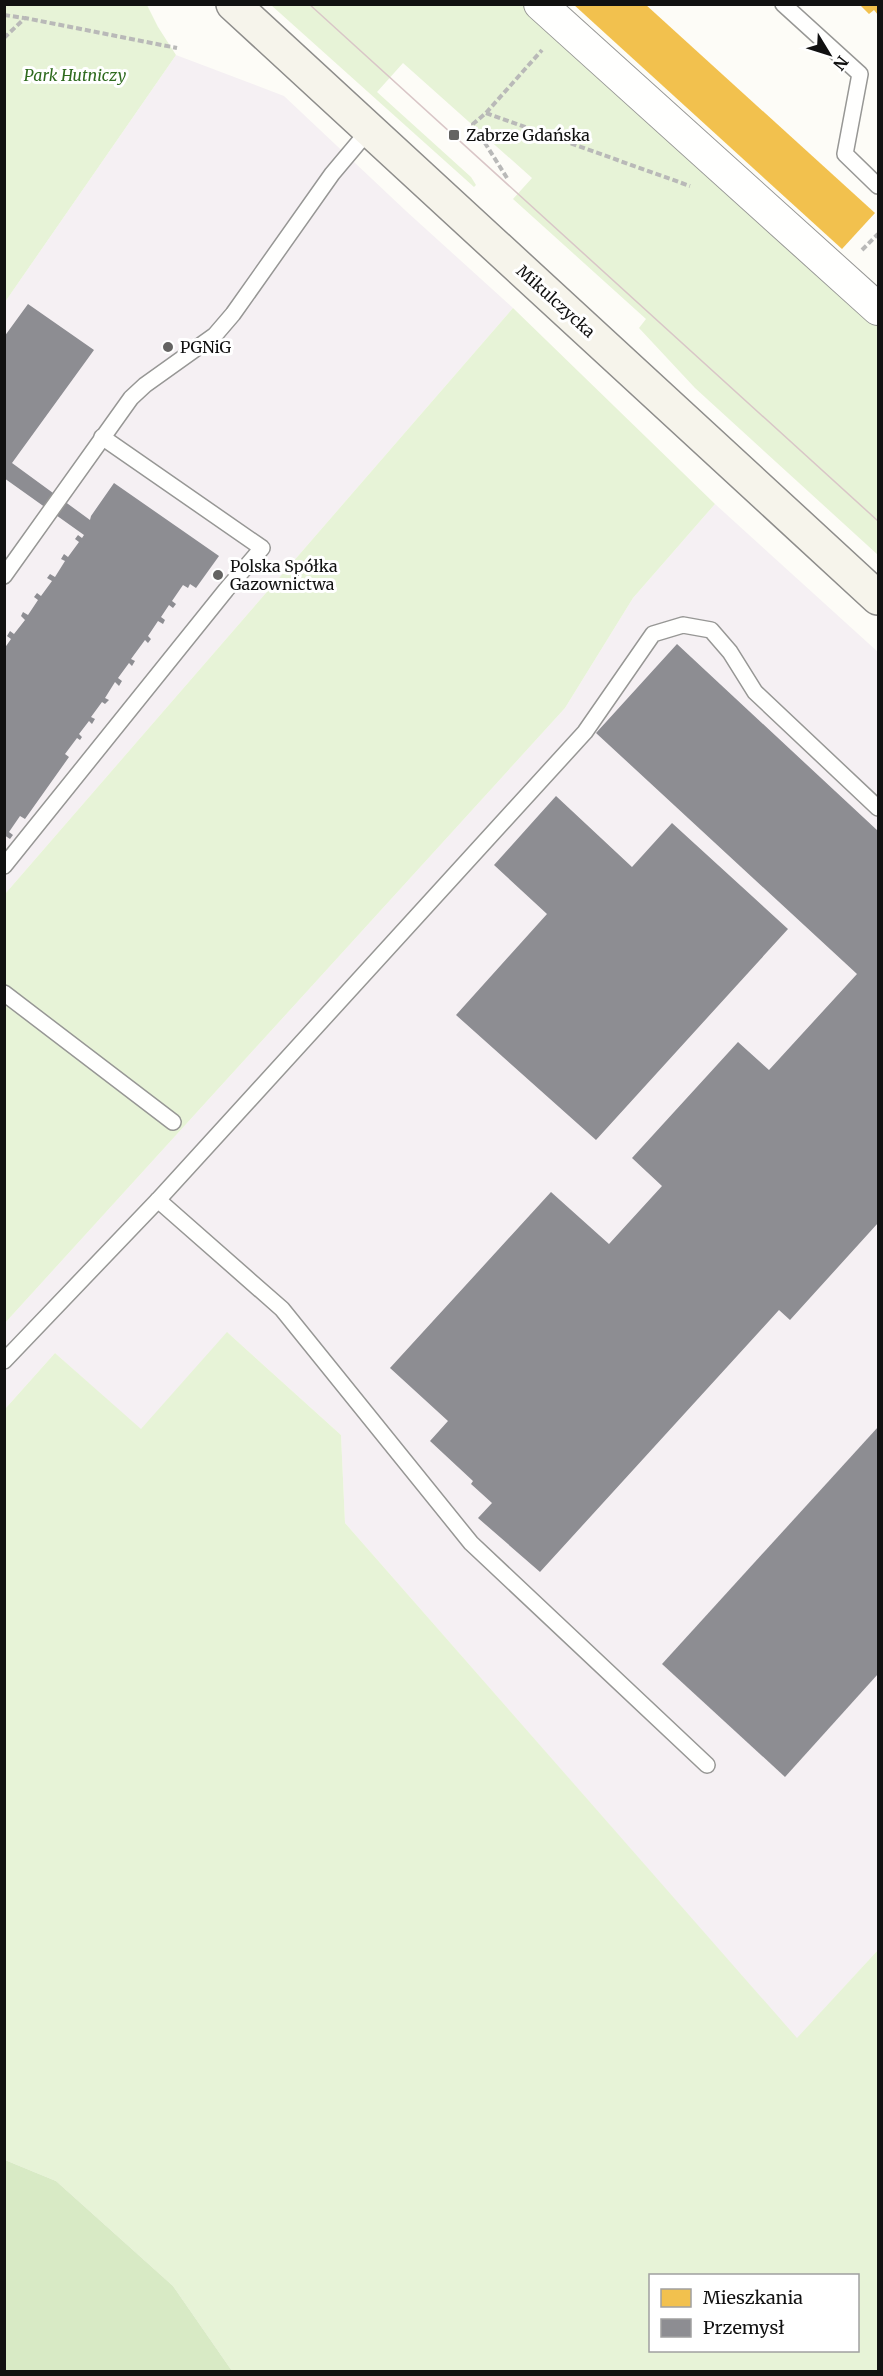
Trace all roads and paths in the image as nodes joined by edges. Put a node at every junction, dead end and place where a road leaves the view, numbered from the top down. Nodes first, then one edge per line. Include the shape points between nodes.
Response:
1 (233, 4) edge
2 (540, 4) edge
3 (783, 4) edge
4 (4, 15) edge
5 (25, 18) junction
6 (563, 26) junction
7 (4, 38) edge
8 (177, 48) dead end
9 (486, 113) junction
10 (369, 130) junction
11 (507, 178) dead end
12 (879, 186) edge
13 (699, 189) dead end
14 (879, 309) edge
15 (102, 437) junction
16 (4, 576) edge
17 (879, 598) edge
18 (879, 808) edge
19 (4, 866) edge
20 (4, 993) edge
21 (174, 1122) dead end
22 (158, 1200) junction
23 (4, 1361) edge
24 (707, 1765) dead end

1 - 10 main road, Mikulczycka
2 - 6 street
3 - 12 lane via 860,74 845,154
4 - 5 path
5 - 7 path
5 - 8 path
6 - 9 path
6 - 14 street
9 - 11 path via 473,124
9 - 13 path
10 - 15 lane via 332,174 215,336 145,385
10 - 17 main road, Mikulczycka
15 - 16 lane
15 - 19 lane via 262,548
18 - 22 lane via 754,692 730,652 711,630 683,625 653,634 585,732
20 - 21 lane
22 - 23 lane
22 - 24 lane via 282,1309 471,1543

